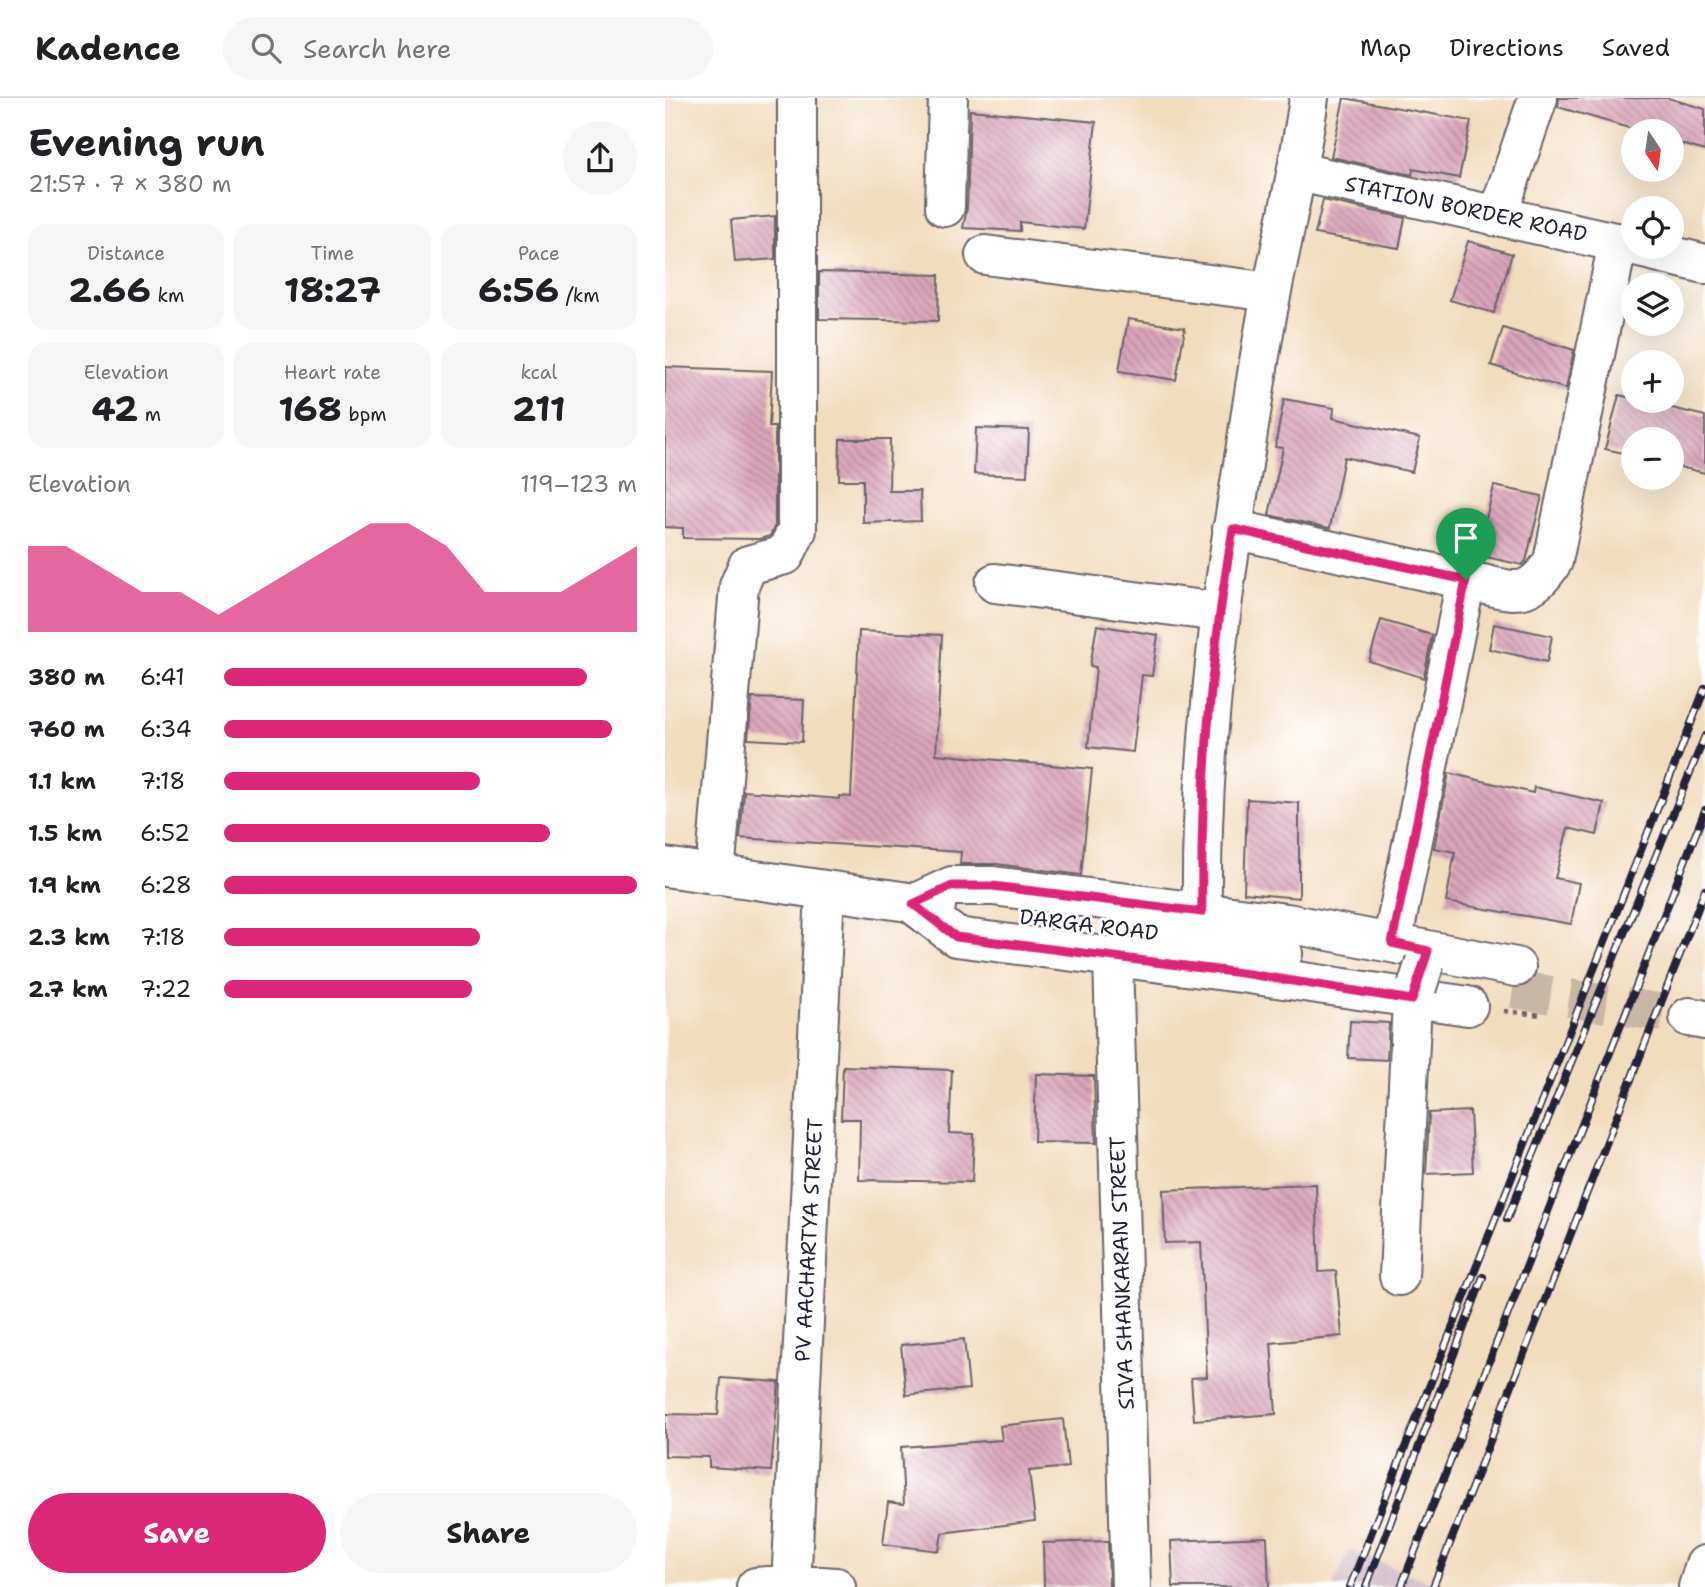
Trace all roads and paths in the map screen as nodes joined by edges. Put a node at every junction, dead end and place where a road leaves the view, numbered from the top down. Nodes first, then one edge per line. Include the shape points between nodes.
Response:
1 (797, 98) edge
2 (948, 98) edge
3 (1309, 98) edge
4 (1538, 98) edge
5 (1299, 172) junction
6 (945, 207) dead end
7 (1497, 218) junction
8 (1621, 243) edge
9 (985, 255) dead end
10 (1626, 259) edge
11 (1684, 259) edge
12 (1705, 264) edge
13 (1271, 292) junction
14 (1233, 529) junction
15 (1466, 580) junction
16 (995, 583) dead end
17 (1219, 612) junction
18 (665, 867) edge
19 (715, 875) junction
20 (825, 892) junction
21 (913, 904) junction
22 (1202, 912) junction
23 (1113, 959) junction
24 (1415, 969) junction
25 (1468, 1006) dead end
26 (1399, 1276) dead end
27 (1705, 1565) edge
28 (780, 1586) edge
29 (835, 1587) edge
30 (1131, 1587) edge
31 (1698, 1587) edge

1 - 19 street via 797,530 785,555 748,565 739,586
2 - 6 street
3 - 5 street
4 - 7 street
5 - 7 street, STATION BORDER ROAD
5 - 13 street
7 - 8 street, STATION BORDER ROAD
9 - 13 street
10 - 15 street via 1553,561 1540,583 1518,591
11 - 12 street, STATION BORDER ROAD
13 - 14 street
14 - 15 street
14 - 17 street
15 - 24 street
16 - 17 street
17 - 22 street via 1206,755
18 - 19 street, DARGA ROAD
19 - 20 street, DARGA ROAD
20 - 21 street, DARGA ROAD
20 - 28 street, PV AACHARTYA STREET
21 - 22 street via 952,886 993,886
21 - 23 street via 956,937
21 - 24 street, DARGA ROAD via 1515,978
22 - 24 street via 1287,922
23 - 24 street via 1249,974
23 - 30 street, SIVA SHANKARAN STREET
24 - 25 street
24 - 26 street
27 - 31 street
28 - 29 street

